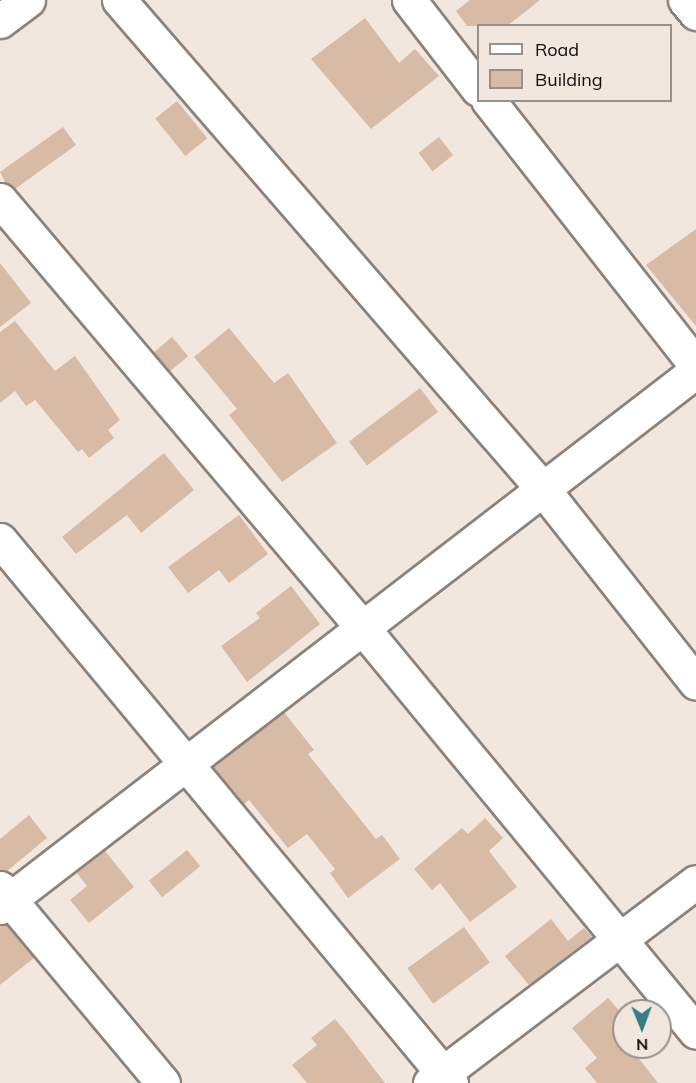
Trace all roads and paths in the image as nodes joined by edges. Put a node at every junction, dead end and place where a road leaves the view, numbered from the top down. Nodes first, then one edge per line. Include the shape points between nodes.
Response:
1 (28, 0) edge
2 (119, 0) edge
3 (409, 0) edge
4 (685, 0) edge
5 (696, 13) edge
6 (0, 21) edge
7 (477, 88) edge
8 (490, 102) edge
9 (0, 200) edge
10 (696, 365) edge
11 (696, 371) edge
12 (542, 488) junction
13 (0, 540) edge
14 (361, 626) junction
15 (696, 683) edge
16 (185, 763) junction
17 (696, 882) edge
18 (3, 898) edge
19 (621, 939) junction
20 (696, 1032) edge
21 (441, 1080) edge
22 (164, 1083) edge

1 - 6 street
2 - 12 street
3 - 7 street
4 - 5 street
8 - 10 street
9 - 14 street
11 - 12 street
12 - 14 street
12 - 15 street
13 - 16 street
14 - 16 street
14 - 19 street
16 - 18 street
16 - 21 street
17 - 19 street
18 - 22 street
19 - 20 street
19 - 21 street

